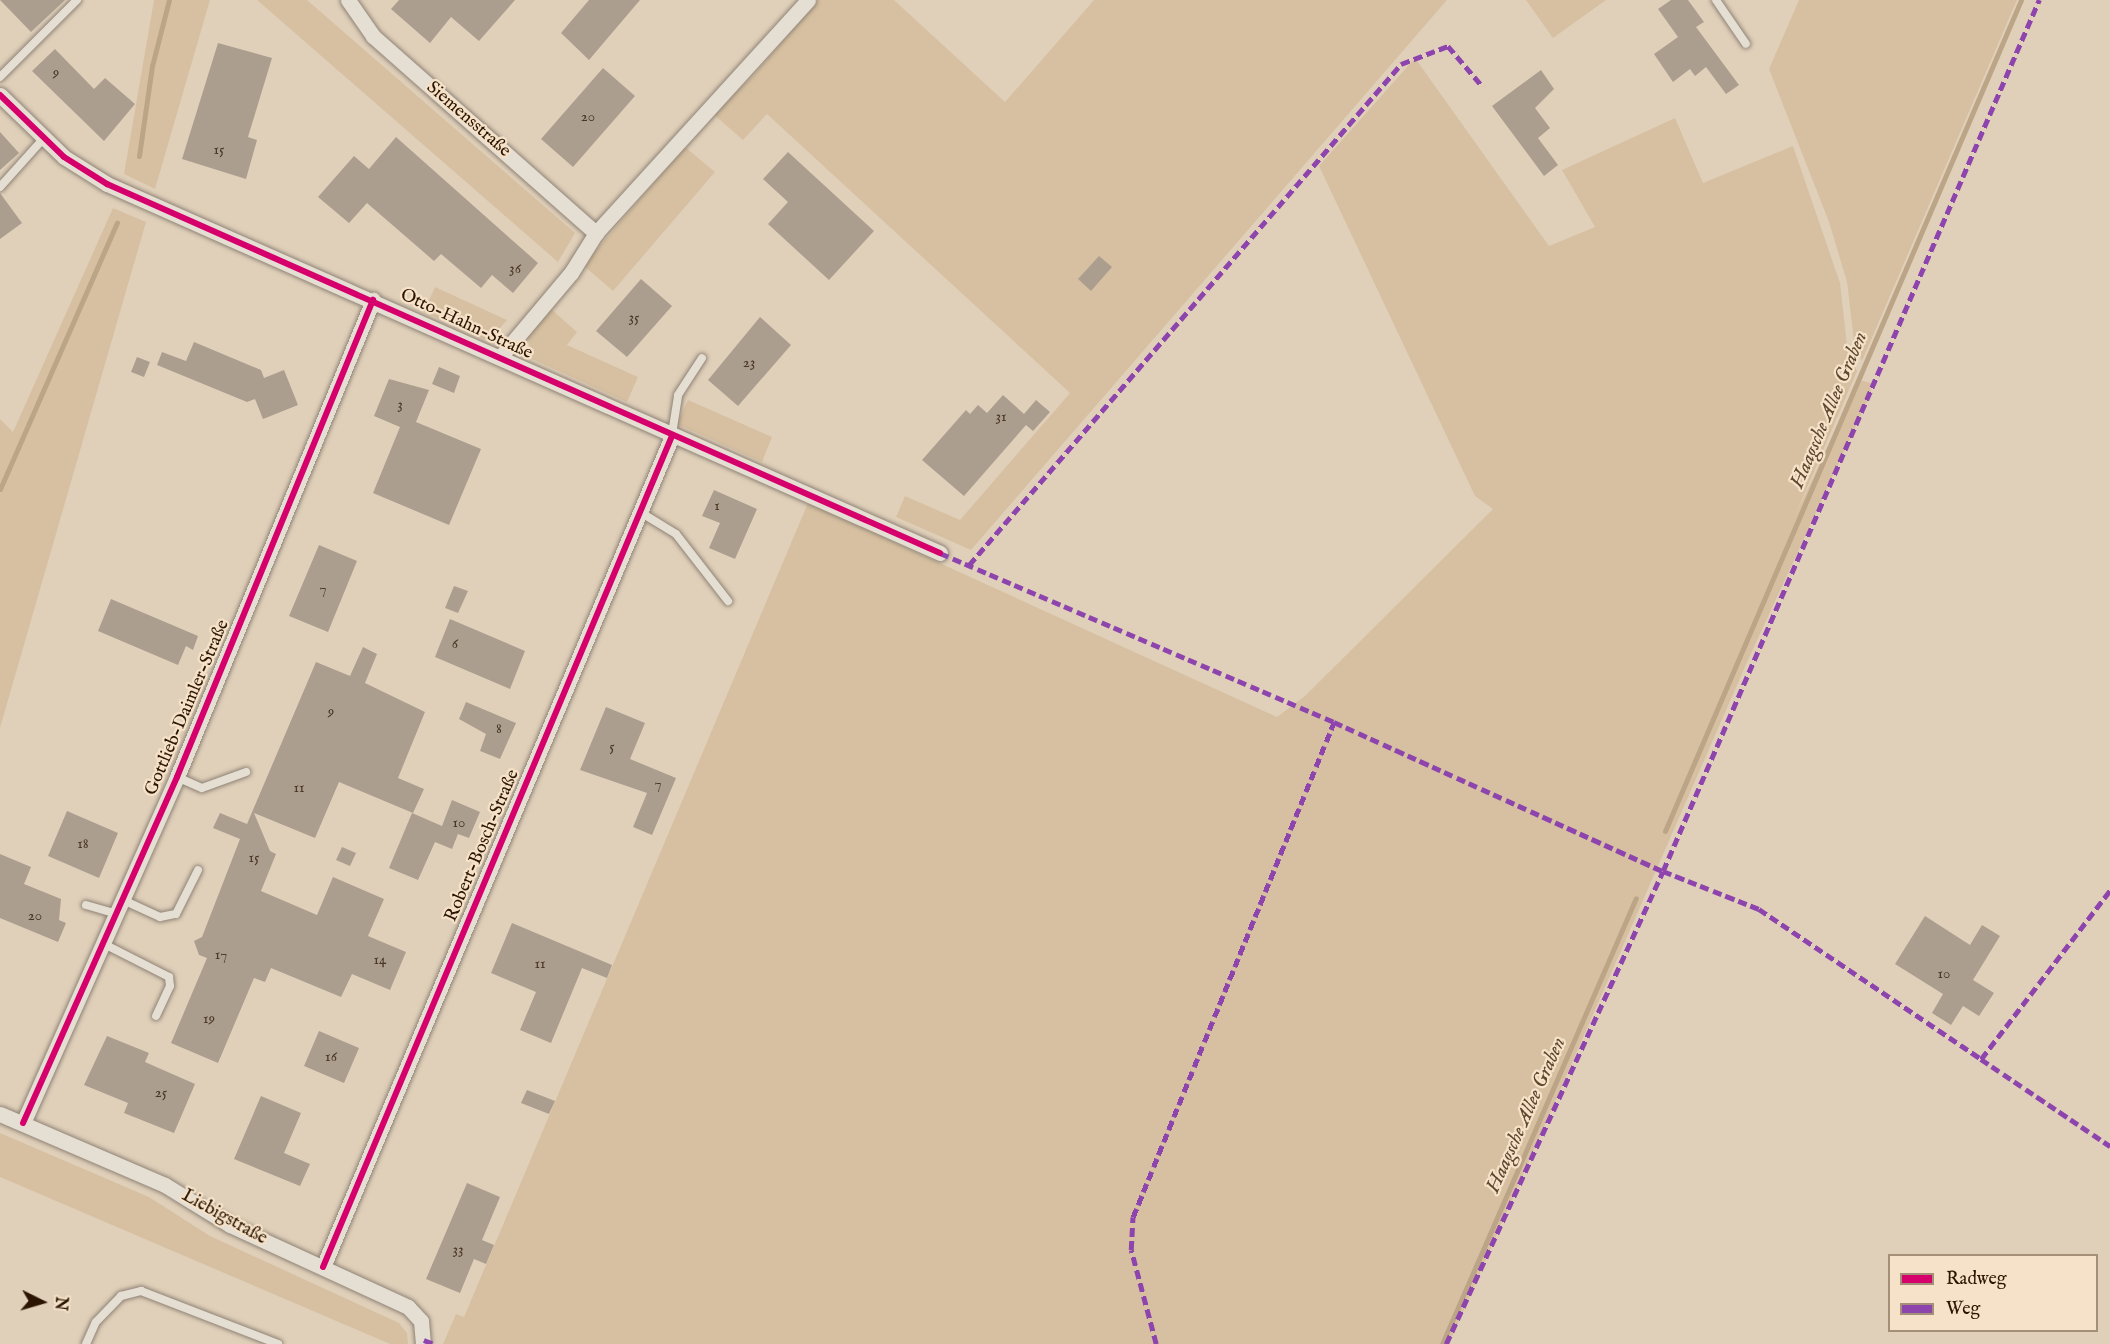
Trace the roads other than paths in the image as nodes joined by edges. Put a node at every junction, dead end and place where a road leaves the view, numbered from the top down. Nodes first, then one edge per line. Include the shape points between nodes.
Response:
1 (77, 0) edge
2 (348, 0) edge
3 (808, 0) edge
4 (1716, 0) edge
5 (1746, 44) dead end
6 (0, 77) edge
7 (0, 95) edge
8 (44, 138) junction
9 (0, 187) edge
10 (596, 233) junction
11 (373, 300) junction
12 (501, 356) junction
13 (702, 358) dead end
14 (672, 436) junction
15 (639, 512) junction
16 (940, 553) dead end
17 (728, 601) dead end
18 (246, 772) dead end
19 (177, 777) junction
20 (198, 870) dead end
21 (86, 905) dead end
22 (120, 907) junction
23 (104, 944) junction
24 (156, 1016) dead end
25 (0, 1114) edge
26 (23, 1124) junction
27 (323, 1267) junction
28 (86, 1344) edge
29 (278, 1344) edge
30 (423, 1344) edge

1 - 6 lane
2 - 10 street, Siemensstraße via 373,36
3 - 10 street
4 - 5 lane
7 - 8 street, Otto-Hahn-Straße
8 - 9 lane
8 - 11 street, Otto-Hahn-Straße via 107,184
10 - 12 street via 571,273
11 - 12 street, Otto-Hahn-Straße
11 - 19 street, Gottlieb-Daimler-Straße
12 - 14 street, Otto-Hahn-Straße
13 - 14 lane via 678,395
14 - 15 street, Robert-Bosch-Straße
14 - 16 street, Otto-Hahn-Straße
15 - 17 lane via 676,534
15 - 27 street, Robert-Bosch-Straße
18 - 19 lane via 202,788
19 - 22 street, Gottlieb-Daimler-Straße
20 - 22 lane via 176,914 160,917
21 - 22 lane
22 - 23 street, Gottlieb-Daimler-Straße
23 - 24 lane via 169,977
23 - 26 street, Gottlieb-Daimler-Straße
25 - 26 street, Liebigstraße
26 - 27 street, Liebigstraße via 165,1185 230,1225
27 - 30 street, Liebigstraße via 408,1307 421,1321
28 - 29 lane via 96,1322 121,1296 141,1291

